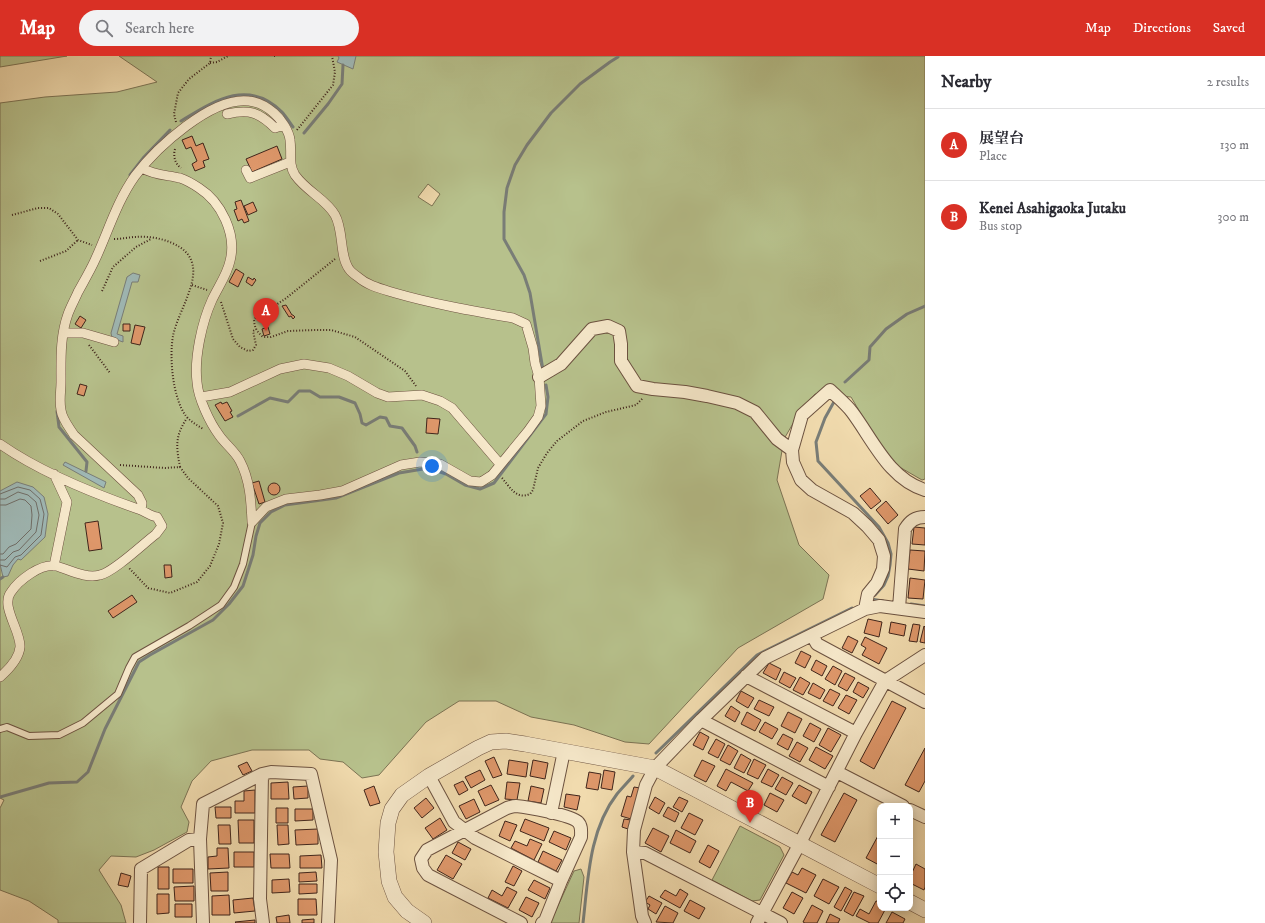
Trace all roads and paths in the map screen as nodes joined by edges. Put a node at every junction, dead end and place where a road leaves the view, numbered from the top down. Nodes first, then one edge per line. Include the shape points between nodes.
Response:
1 (211, 56) edge
2 (228, 56) edge
3 (332, 56) edge
4 (210, 63) junction
5 (249, 101) junction
6 (247, 111) junction
7 (227, 114) dead end
8 (284, 125) junction
9 (180, 131) junction
10 (290, 139) junction
11 (290, 162) junction
12 (142, 168) junction
13 (246, 170) dead end
14 (181, 179) junction
15 (12, 215) dead end
16 (105, 238) junction
17 (152, 238) junction
18 (78, 240) junction
19 (101, 248) junction
20 (344, 255) junction
21 (40, 261) dead end
22 (192, 284) junction
23 (209, 290) dead end
24 (102, 291) dead end
25 (223, 306) dead end
26 (256, 329) junction
27 (64, 333) junction
28 (114, 342) dead end
29 (89, 345) dead end
30 (110, 373) dead end
31 (539, 377) junction
32 (653, 389) junction
33 (422, 395) junction
34 (200, 397) junction
35 (187, 418) junction
36 (219, 436) junction
37 (0, 444) edge
38 (792, 450) junction
39 (118, 464) dead end
40 (500, 464) junction
41 (180, 467) junction
42 (54, 474) junction
43 (504, 481) dead end
44 (925, 490) edge
45 (141, 510) junction
46 (925, 517) edge
47 (252, 522) junction
48 (122, 561) junction
49 (54, 566) junction
50 (899, 608) junction
51 (865, 609) junction
52 (925, 612) edge
53 (812, 635) junction
54 (925, 655) edge
55 (0, 676) edge
56 (746, 676) junction
57 (885, 681) junction
58 (925, 702) edge
59 (701, 720) junction
60 (0, 729) edge
61 (856, 733) junction
62 (564, 751) junction
63 (655, 768) junction
64 (837, 772) junction
65 (262, 774) junction
66 (429, 776) junction
67 (829, 787) junction
68 (897, 803) edge
69 (913, 812) edge
70 (550, 813) junction
71 (925, 818) edge
72 (465, 830) junction
73 (200, 840) junction
74 (800, 843) junction
75 (633, 852) junction
76 (560, 881) junction
77 (877, 884) edge
78 (913, 904) edge
79 (925, 910) edge
80 (759, 918) edge
81 (140, 923) edge
82 (203, 923) edge
83 (263, 923) edge
84 (328, 923) edge
85 (424, 923) edge
86 (521, 923) edge
87 (542, 923) edge
88 (645, 923) edge
89 (781, 923) edge

1 - 4 path
2 - 4 path
3 - 10 path via 335,72 333,85
4 - 9 path via 189,79 178,93 174,114
5 - 6 street
5 - 8 street via 261,104 276,114
5 - 9 street via 234,101 214,109
6 - 7 street
6 - 8 street via 260,115 275,128
8 - 10 street
9 - 12 street
9 - 14 path via 180,142 174,151 174,158 178,167 185,171
10 - 11 street
11 - 13 street via 250,178
11 - 20 street via 303,185 328,204 336,217
12 - 14 street
12 - 16 street via 122,197
14 - 34 street via 199,188 215,202 226,221 232,241 230,261 212,299 200,343 196,368
15 - 18 path via 38,208 49,208 58,214
16 - 17 path
16 - 19 street
17 - 22 path via 170,242 182,248 191,257 194,272
17 - 24 path via 136,247 113,267
18 - 19 path
18 - 21 path via 66,251
19 - 27 street via 68,314
20 - 26 path via 334,259 285,299 254,319
20 - 31 street via 349,269 359,279 372,286 423,301 513,318 526,324
22 - 23 path
22 - 35 path via 173,336 172,373 182,411
25 - 26 path via 234,339 240,347 248,351 253,350 256,345 253,331
26 - 33 path via 262,337 271,337 288,331 315,330 331,330 354,337 405,371
27 - 28 street via 83,334
27 - 45 street via 61,344 61,410 66,424 74,435 138,495 142,503
29 - 30 path
31 - 32 street via 561,364 592,329 608,326 619,331 621,361 637,386
31 - 40 street via 541,406 538,417
32 - 38 street via 700,394 737,403 755,412 777,439
32 - 43 path via 636,405 582,420 557,441 538,468 530,494 521,496 514,493
33 - 34 street via 388,397 377,394 348,376 329,368 304,364 280,369 230,392
33 - 40 street via 452,408
34 - 36 street
35 - 36 path
35 - 41 path via 177,438
36 - 47 street via 239,459 246,475 251,493
37 - 42 street
38 - 44 street via 802,415 830,390 851,411 885,462 902,478
38 - 51 street via 793,462 801,480 812,490 853,513 879,540 884,556 883,569 877,583 868,594
39 - 41 path
40 - 47 street via 492,476 481,482 470,481 440,464 420,462 401,465 342,490 286,499 266,507
41 - 48 path via 218,506 223,523 219,544 210,566 197,582 170,593 148,588
42 - 45 street via 106,498
42 - 49 street via 67,502
45 - 48 street via 157,517 162,526 156,534
46 - 50 street via 910,521 905,529
47 - 60 lane via 243,564 234,587 221,605 135,657 118,694 83,723 59,735 29,736 7,727
48 - 49 street via 100,575 84,575
49 - 55 street via 40,568 28,575 10,593 8,604 20,648 13,664
50 - 51 street via 880,606
50 - 52 street
51 - 53 street
53 - 56 street via 765,658
53 - 57 street via 817,644
54 - 57 street
56 - 59 street
56 - 61 street
57 - 58 street
57 - 61 street
59 - 63 street
59 - 67 street
61 - 64 street
62 - 63 street
62 - 66 street via 506,741 491,742
62 - 70 street
63 - 74 street
63 - 75 street via 646,785 634,830
64 - 67 street
64 - 68 street
65 - 73 street via 203,804
65 - 83 street via 260,899
65 - 84 street via 311,774 331,860
66 - 72 street via 454,822
66 - 85 street via 402,795 392,809 388,823 386,852 389,881 395,897 407,911
67 - 74 street
69 - 71 street
70 - 72 street via 516,806 507,808
70 - 76 street via 572,818 579,822 582,829 581,837
72 - 76 street via 475,838
72 - 86 street via 427,850 421,859 423,868 428,875
73 - 81 street via 189,840 141,869
73 - 82 street
74 - 77 street
74 - 80 street
75 - 80 street via 644,853
75 - 88 street
76 - 87 street
78 - 79 street
80 - 89 street

